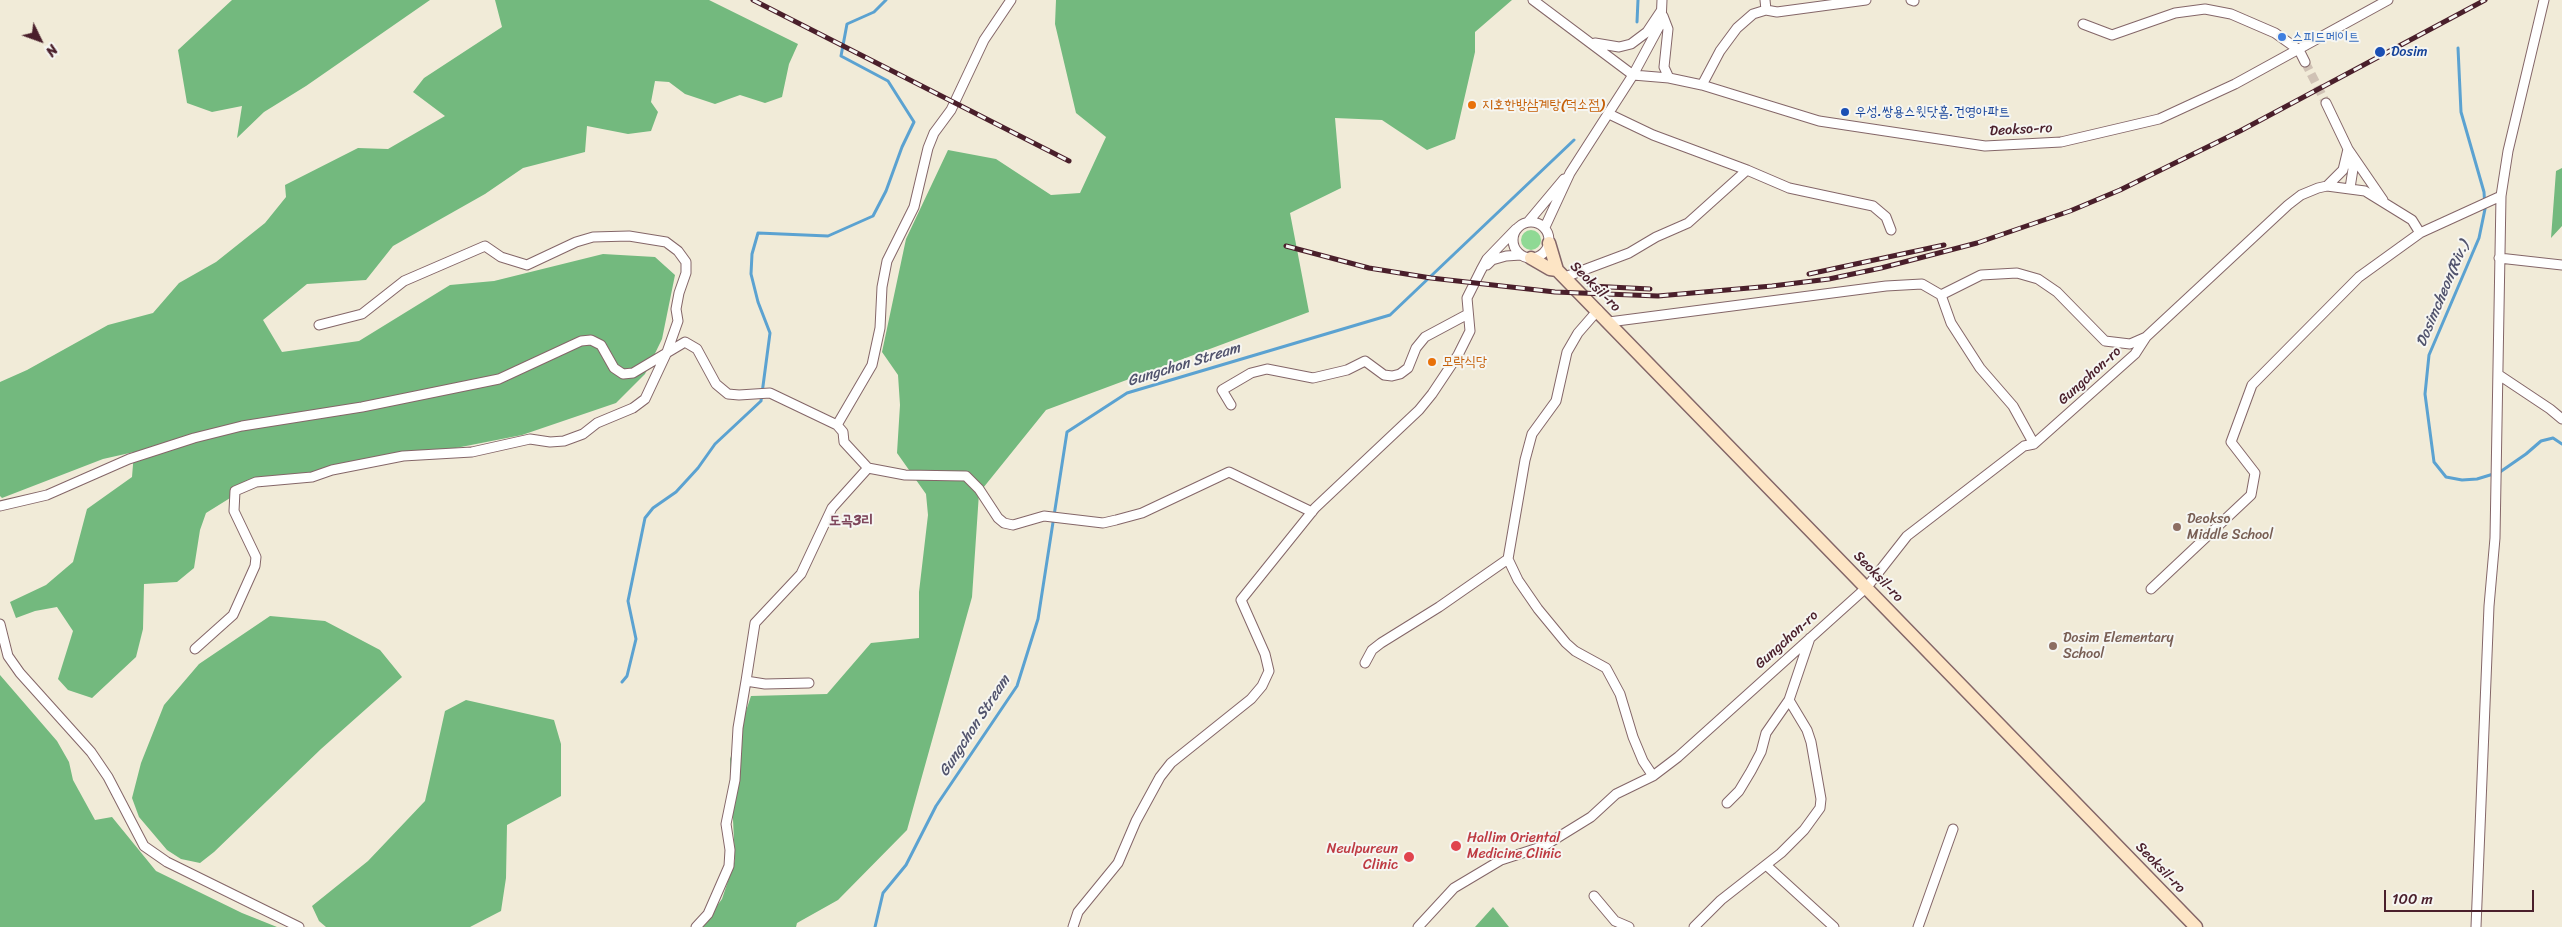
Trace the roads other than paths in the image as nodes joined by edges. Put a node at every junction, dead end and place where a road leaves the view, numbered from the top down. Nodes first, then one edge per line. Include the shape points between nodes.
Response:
1 (1011, 0) edge
2 (1533, 0) edge
3 (1662, 0) edge
4 (1765, 0) edge
5 (1866, 0) edge
6 (2388, 0) edge
7 (2544, 0) edge
8 (1819, 4) edge
9 (1766, 10) junction
10 (1662, 11) junction
11 (2083, 24) dead end
12 (1587, 40) junction
13 (2300, 50) junction
14 (2305, 62) tunnel mouth
15 (1632, 75) junction
16 (1669, 78) junction
17 (1702, 85) junction
18 (2326, 104) tunnel mouth
19 (1608, 114) junction
20 (2348, 149) junction
21 (1747, 170) junction
22 (1570, 173) junction
23 (2327, 186) junction
24 (2350, 188) junction
25 (2501, 196) junction
26 (2385, 203) junction
27 (1528, 222) junction
28 (1544, 227) junction
29 (1516, 229) junction
30 (1891, 230) dead end
31 (2420, 233) junction
32 (1549, 243) junction
33 (1526, 257) junction
34 (2499, 258) junction
35 (2562, 265) edge
36 (1481, 270) junction
37 (1561, 274) junction
38 (1941, 295) junction
39 (1598, 310) junction
40 (1468, 314) junction
41 (1609, 322) junction
42 (319, 326) dead end
43 (2146, 337) junction
44 (668, 352) junction
45 (2499, 375) junction
46 (1231, 405) dead end
47 (2562, 420) edge
48 (837, 425) junction
49 (2034, 444) junction
50 (868, 468) junction
51 (0, 506) edge
52 (1312, 512) junction
53 (1508, 559) junction
54 (1867, 587) junction
55 (2150, 589) dead end
56 (0, 624) edge
57 (1810, 638) junction
58 (194, 649) dead end
59 (1365, 663) dead end
60 (746, 681) junction
61 (809, 683) dead end
62 (1789, 700) junction
63 (1653, 776) junction
64 (1727, 804) dead end
65 (1953, 828) dead end
66 (1766, 865) junction
67 (1594, 896) dead end
68 (299, 927) edge
69 (696, 927) edge
70 (1073, 927) edge
71 (1418, 927) edge
72 (1629, 927) edge
73 (1694, 927) edge
74 (1834, 927) edge
75 (1918, 927) edge
76 (2196, 927) edge
77 (2476, 927) edge

1 - 48 street via 984,40 951,110 934,133 914,207 888,261 872,365
2 - 12 street
3 - 10 street
4 - 9 street
5 - 8 street
6 - 13 street, Deokso-ro
7 - 25 street via 2508,151
8 - 9 street via 1777,12
9 - 17 street via 1753,14 1737,28
10 - 12 street via 1647,32 1632,44 1618,48
10 - 15 street via 1662,23
10 - 16 street via 1668,29 1664,67
11 - 13 street via 2112,35 2175,14 2205,9 2231,14 2275,33
12 - 15 street
13 - 14 street
13 - 17 street, Deokso-ro via 2159,119 2061,142 1985,146 1819,121
15 - 16 street, Deokso-ro
15 - 19 street
16 - 17 street, Deokso-ro
18 - 20 street
19 - 21 street via 1653,135
19 - 22 street
20 - 23 street via 2343,170
20 - 24 street via 2353,168
20 - 26 street
21 - 30 street via 1789,188 1873,206 1886,217
21 - 37 street via 1688,223 1629,253
22 - 27 street
22 - 28 street
23 - 24 street
23 - 43 street, Gungchon-ro via 2301,195 2288,205
24 - 26 street via 2365,191
25 - 31 street
25 - 34 street
26 - 31 street via 2412,220
27 - 28 street via 1534,221
27 - 29 street
28 - 32 street, Seoksil-ro
29 - 33 street via 1514,246
29 - 36 street via 1487,259
31 - 55 street via 2359,277 2252,385 2231,442 2255,473 2251,495
32 - 33 street via 1543,254
32 - 37 street, Seoksil-ro
33 - 36 street via 1506,256 1492,260
33 - 37 street
34 - 35 street
34 - 45 street
36 - 40 street via 1467,298
37 - 39 street, Seoksil-ro
38 - 41 street via 1922,284 1886,286
38 - 43 street via 1981,275 2017,273 2038,279 2057,292 2106,341 2130,344
38 - 49 street via 1951,323 1980,368 2013,406
39 - 41 street, Seoksil-ro
39 - 53 street via 1567,352 1556,401 1532,434 1524,460
40 - 46 street via 1425,336 1408,368 1400,374 1384,375 1365,361 1347,370 1313,378 1267,369 1251,373 1222,390
40 - 52 street via 1470,331 1432,394
41 - 54 street, Seoksil-ro
42 - 44 street via 362,314 404,282 485,246 501,258 527,265 593,236 629,236 666,242 686,262 686,273 678,293 678,321
43 - 49 street, Gungchon-ro via 2135,354
44 - 48 street via 685,342 697,349 716,384 728,394 770,393
44 - 51 street via 633,373 623,374 614,368 601,345 591,340 581,341 499,379 362,407 242,426 194,438 129,459 47,495
44 - 58 street via 644,399 633,408 564,441 530,439 472,452 403,456 312,477 241,486 235,491 234,512 256,557 255,566 233,615
45 - 47 street
45 - 77 street via 2495,538 2489,606
48 - 50 street via 844,442
49 - 54 street, Gungchon-ro via 2024,446 1907,536
50 - 52 street via 905,475 966,476 1004,523 1013,525 1047,517 1103,523 1116,520 1142,513 1229,472
50 - 60 street via 832,508 800,574 755,622
52 - 70 street via 1242,600 1270,671 1262,686 1251,699 1171,763 1160,777 1118,863 1078,912
53 - 59 street via 1440,608 1372,650
53 - 63 street via 1538,609 1566,643 1606,668 1620,694 1643,761
54 - 57 street, Gungchon-ro
54 - 76 street, Seoksil-ro
56 - 68 street via 8,656 91,752 108,777 144,846 167,862
57 - 62 street
57 - 63 street, Gungchon-ro
60 - 61 street
60 - 69 street via 738,728 735,780 726,824 729,866 708,914
62 - 64 street via 1766,733 1762,752 1747,778
62 - 66 street via 1811,742 1821,799 1816,817
63 - 71 street, Gungchon-ro via 1616,794 1591,817 1544,846 1501,860 1454,888
65 - 75 street
66 - 73 street via 1721,900
66 - 74 street
67 - 72 street via 1615,921

